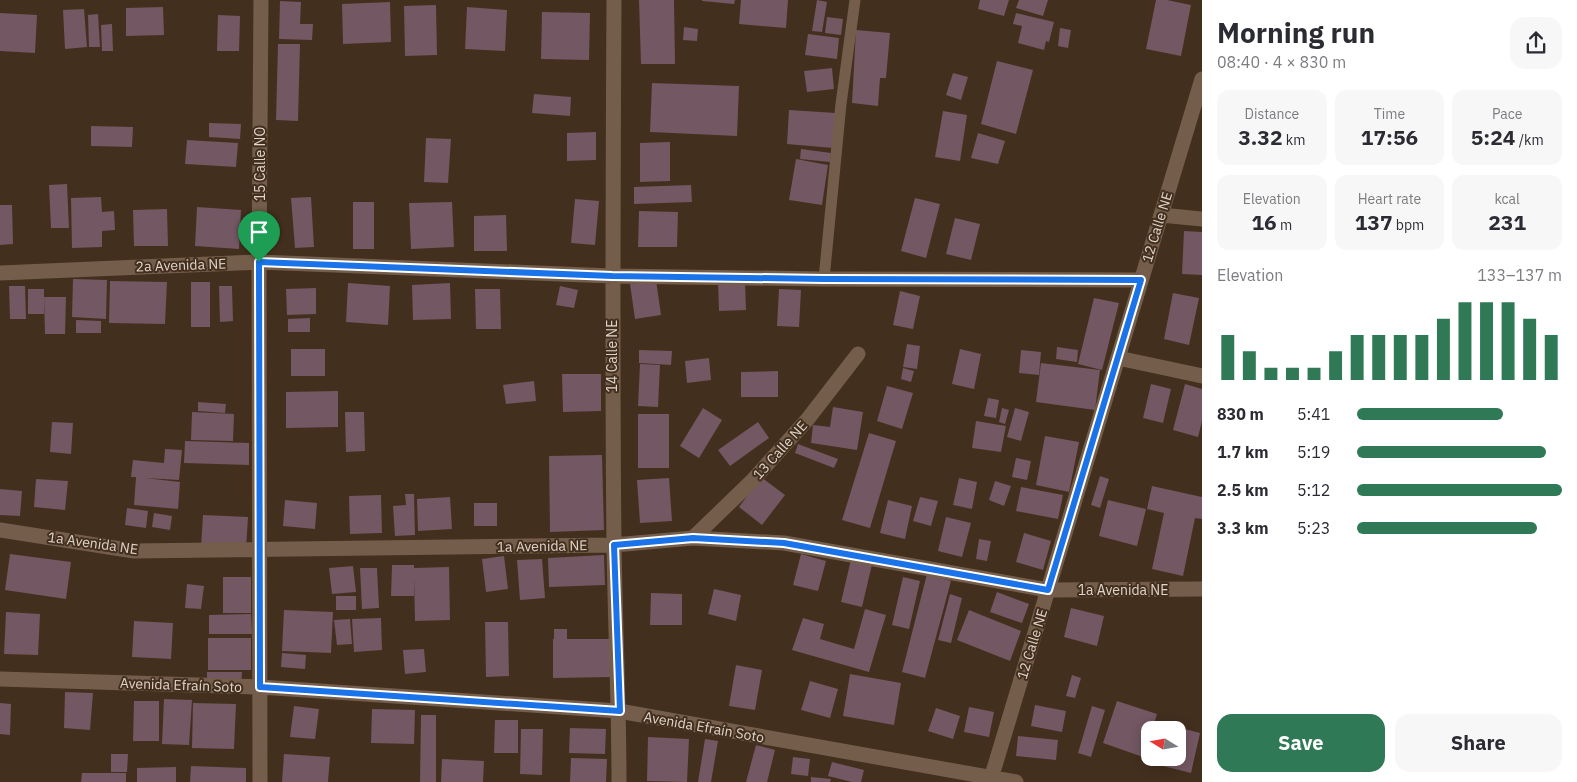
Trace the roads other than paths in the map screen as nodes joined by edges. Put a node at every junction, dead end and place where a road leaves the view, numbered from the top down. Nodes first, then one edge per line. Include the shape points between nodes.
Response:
1 (261, 0) edge
2 (614, 0) edge
3 (855, 0) edge
4 (1201, 88) edge
5 (1161, 215) junction
6 (1202, 219) edge
7 (259, 262) junction
8 (0, 273) edge
9 (612, 276) junction
10 (824, 279) junction
11 (1141, 280) junction
12 (858, 354) dead end
13 (1118, 358) junction
14 (1202, 376) edge
15 (0, 530) edge
16 (693, 538) junction
17 (614, 545) junction
18 (259, 549) junction
19 (1048, 590) junction
20 (1202, 590) edge
21 (0, 680) edge
22 (260, 687) junction
23 (620, 711) junction
24 (991, 780) edge
25 (260, 782) edge
26 (619, 782) edge
27 (1016, 782) edge

1 - 7 street, 15 Calle NO
2 - 9 street, 14 Calle NE
3 - 10 lane
4 - 5 street, 12 Calle NE
5 - 6 street
5 - 11 street, 12 Calle NE
7 - 8 street, 2a Avenida NE
7 - 9 street, 2a Avenida NE
7 - 18 street, 15 Calle NO
9 - 10 street, 2a Avenida NE
9 - 17 street, 14 Calle NE
10 - 11 street, 2a Avenida NE
11 - 13 street, 12 Calle NE
12 - 16 street, 13 Calle NE via 807,420 765,467
13 - 14 street
13 - 19 street, 12 Calle NE
15 - 18 street, 1a Avenida NE via 134,551
16 - 17 street, 1a Avenida NE
16 - 19 street, 1a Avenida NE via 784,543
17 - 18 street, 1a Avenida NE
17 - 23 street, 14 Calle NE
18 - 22 street, 15 Calle NO
19 - 20 street, 1a Avenida NE
19 - 24 street, 12 Calle NE
21 - 22 street, Avenida Efraín Soto
22 - 23 street, Avenida Efraín Soto
22 - 25 street, 15 Calle NO
23 - 24 street, Avenida Efraín Soto
23 - 26 street, 14 Calle NE
24 - 27 street, Avenida Efraín Soto

